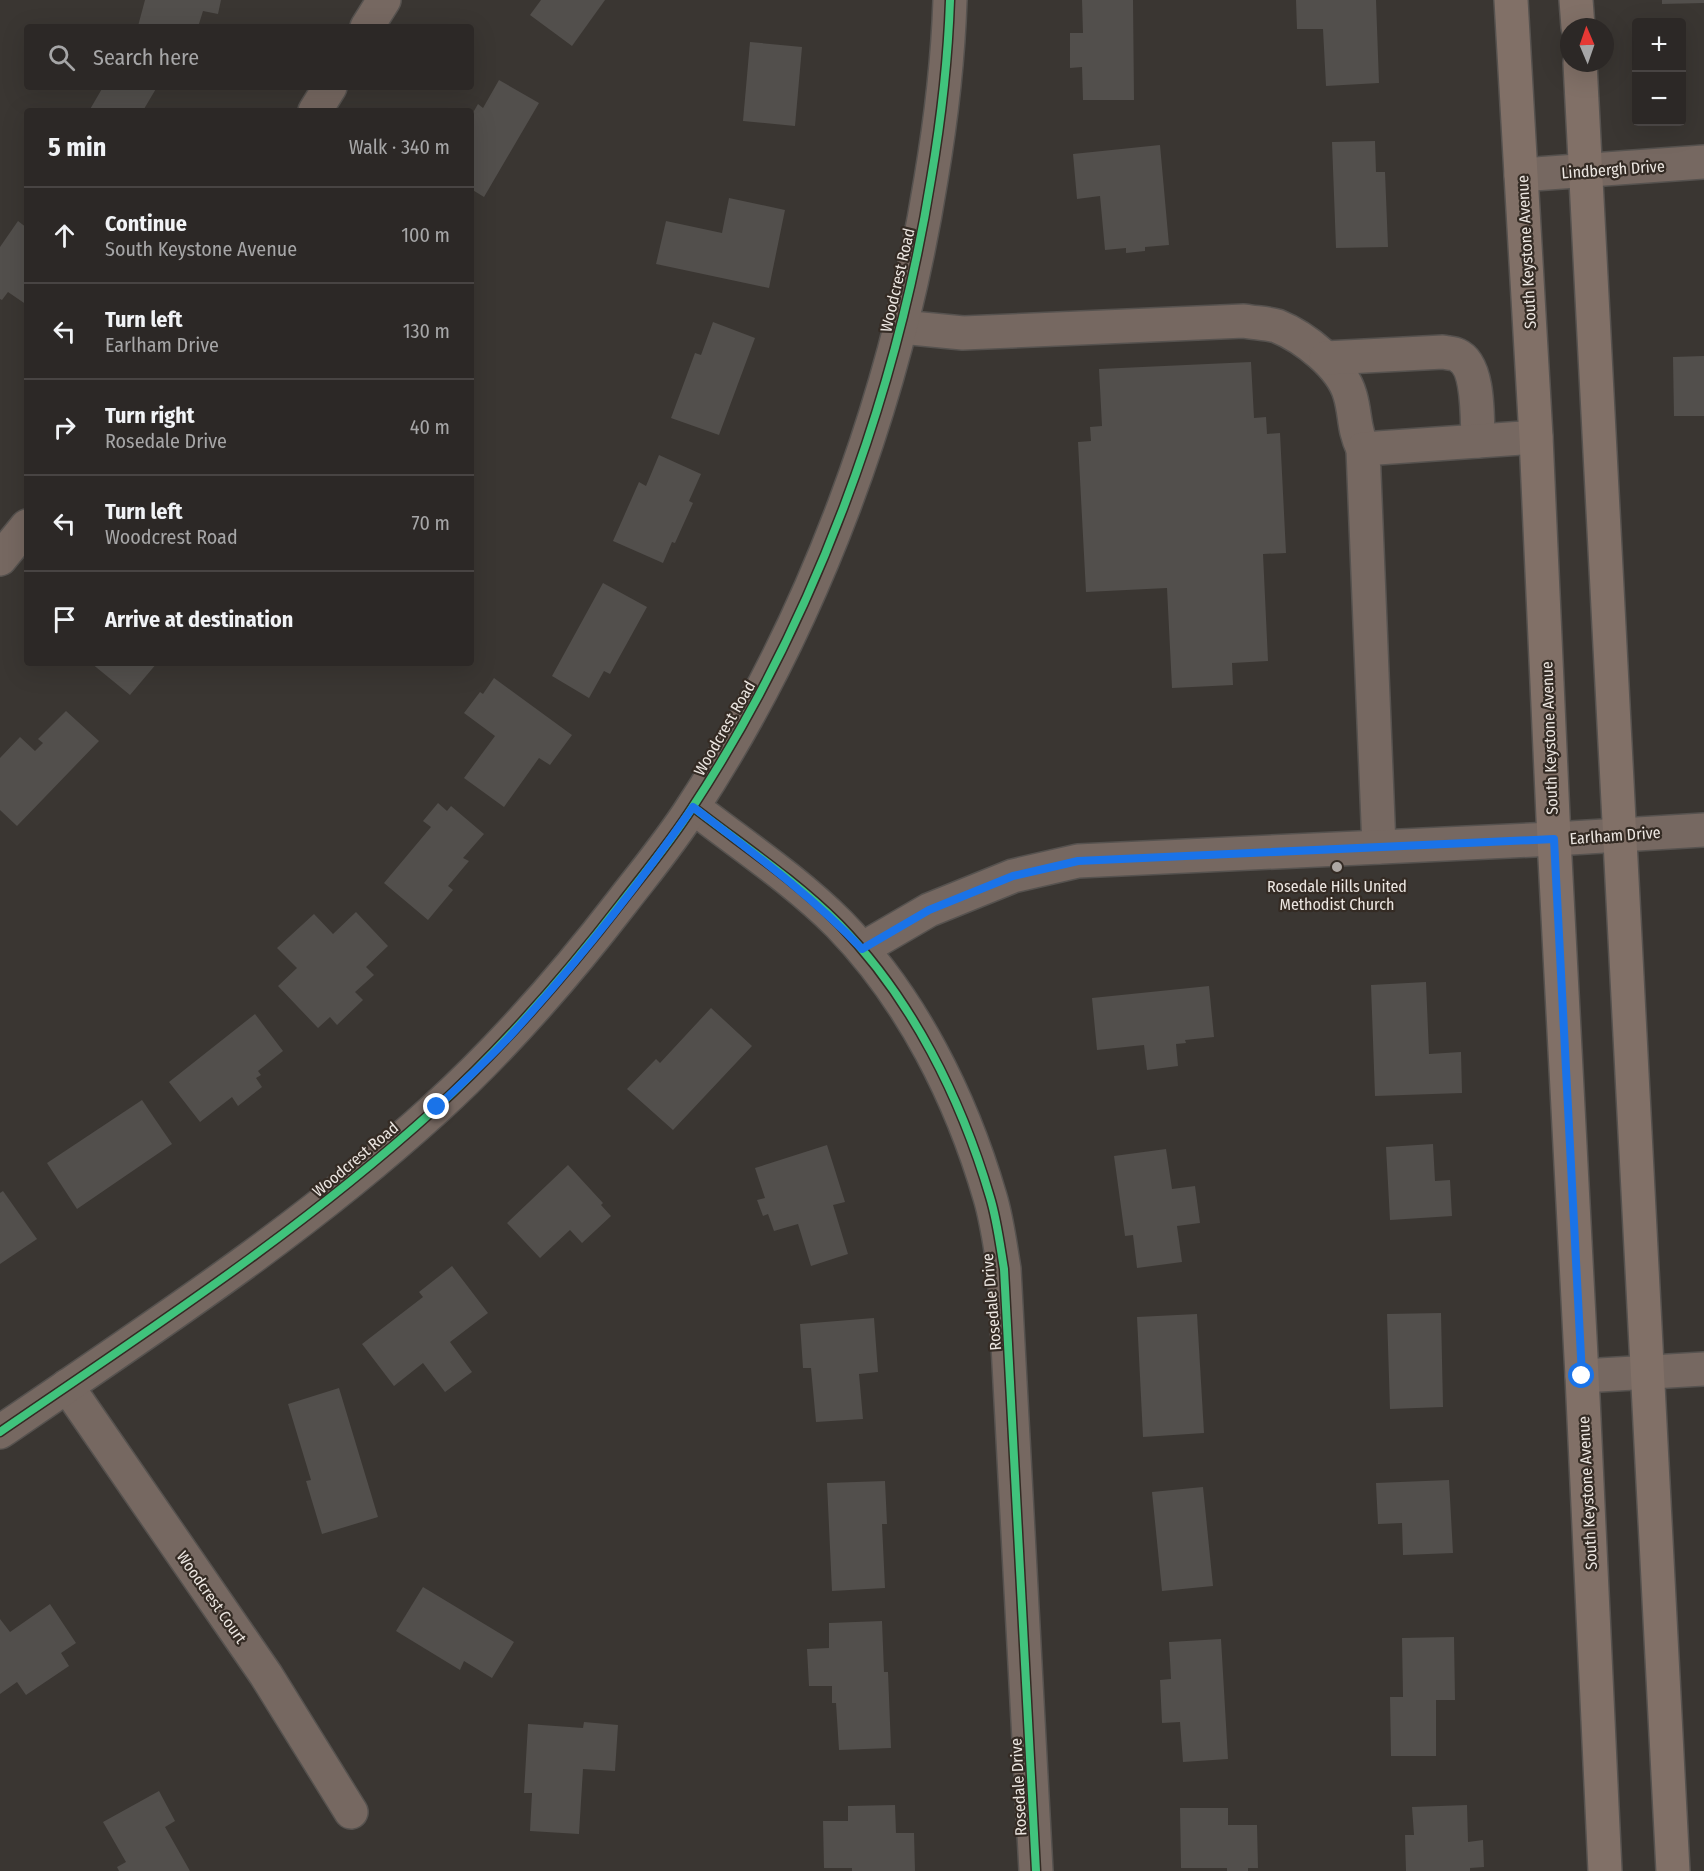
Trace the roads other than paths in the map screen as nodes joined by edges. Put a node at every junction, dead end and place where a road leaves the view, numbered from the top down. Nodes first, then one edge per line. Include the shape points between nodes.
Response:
1 (384, 0) edge
2 (950, 0) edge
3 (1511, 0) edge
4 (1576, 0) edge
5 (1577, 18) edge
6 (369, 24) edge
7 (1580, 72) edge
8 (328, 90) edge
9 (317, 108) edge
10 (1704, 162) edge
11 (1586, 171) junction
12 (1521, 175) junction
13 (901, 327) junction
14 (1326, 358) junction
15 (1536, 437) junction
16 (1478, 441) junction
17 (1363, 449) junction
18 (24, 530) edge
19 (0, 559) edge
20 (693, 807) junction
21 (1704, 830) edge
22 (1619, 835) junction
23 (1554, 839) junction
24 (1379, 847) junction
25 (862, 949) junction
26 (1704, 1369) edge
27 (1646, 1372) junction
28 (1582, 1376) junction
29 (67, 1386) junction
30 (0, 1432) edge
31 (351, 1812) dead end
32 (1036, 1871) edge
33 (1605, 1871) edge
34 (1673, 1871) edge

1 - 6 street
2 - 13 street, Woodcrest Road via 940,122 922,234
3 - 12 main road, South Keystone Avenue
4 - 5 main road
7 - 11 main road
8 - 9 street
10 - 11 street, Lindbergh Drive
11 - 12 street, Lindbergh Drive
11 - 22 main road
12 - 15 main road, South Keystone Avenue
13 - 14 street via 963,333 1244,321 1276,326
13 - 20 street, Woodcrest Road via 863,455 822,560 774,666
14 - 16 street via 1443,352 1459,355 1469,367 1475,385
14 - 17 street via 1340,372 1350,394 1356,435
15 - 16 street
15 - 23 main road, South Keystone Avenue
16 - 17 street
17 - 24 street
18 - 19 street
20 - 25 street, Rosedale Drive via 800,889
20 - 29 street, Woodcrest Road via 574,965 508,1038 437,1107 363,1173 270,1245
21 - 22 street, Earlham Drive
22 - 23 street, Earlham Drive
22 - 27 main road
23 - 24 street, Earlham Drive
23 - 28 main road, South Keystone Avenue
24 - 25 street, Earlham Drive via 1078,861 1013,876 929,910
25 - 32 street, Rosedale Drive via 901,1002 935,1059 957,1104 991,1200 1004,1269
26 - 27 street
27 - 28 street
27 - 34 main road
28 - 33 main road, South Keystone Avenue
29 - 30 street, Woodcrest Road
29 - 31 street, Woodcrest Court via 266,1675

